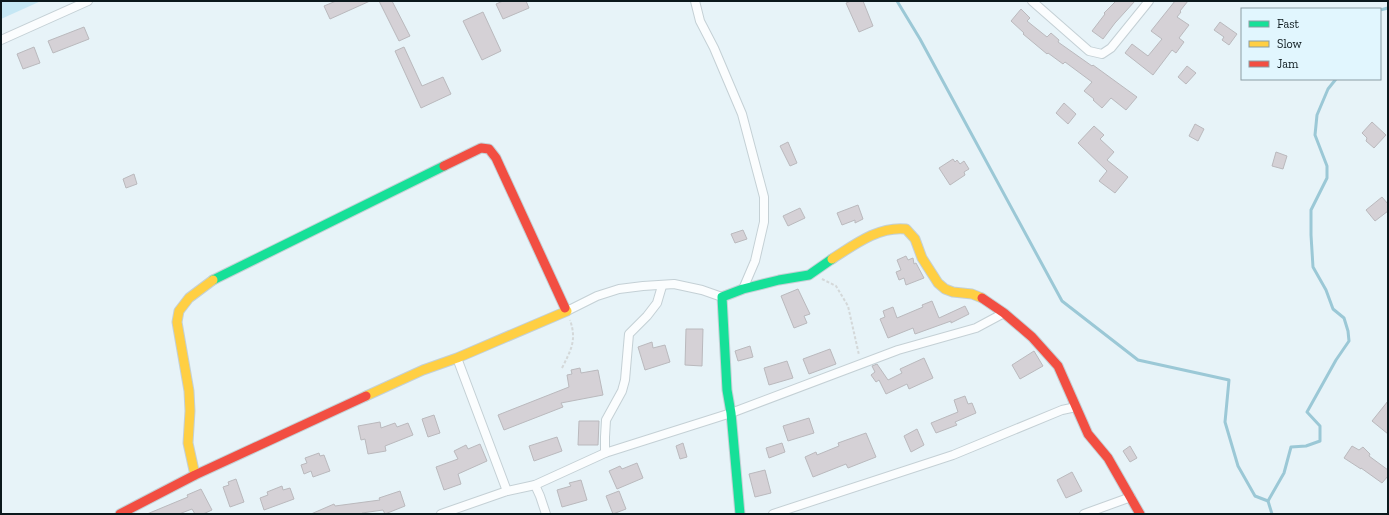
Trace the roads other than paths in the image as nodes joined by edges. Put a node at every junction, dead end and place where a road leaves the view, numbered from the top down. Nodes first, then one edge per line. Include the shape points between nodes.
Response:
1 (88, 1) edge
2 (695, 1) edge
3 (1032, 1) edge
4 (1149, 1) edge
5 (1, 40) edge
6 (662, 286) junction
7 (743, 289) junction
8 (722, 297) junction
9 (567, 311) junction
10 (1004, 313) junction
11 (457, 358) junction
12 (1076, 407) junction
13 (731, 413) junction
14 (605, 453) junction
15 (195, 475) junction
16 (535, 485) junction
17 (507, 491) junction
18 (1131, 497) junction
19 (451, 512) edge
20 (120, 514) edge
21 (441, 514) edge
22 (546, 514) edge
23 (740, 514) edge
24 (773, 514) edge
25 (1084, 514) edge
26 (1140, 514) edge

1 - 5 street
2 - 7 street via 700,21 742,114 764,197 764,222 755,261
3 - 4 street via 1089,51 1102,54 1110,48
6 - 8 street via 674,284
6 - 9 street via 619,289 597,296
6 - 14 street via 657,303 629,334 625,380 606,420
7 - 8 street
7 - 10 street via 808,275 861,240 884,230 897,228 906,229 915,239 922,258 938,283 945,289 972,294
8 - 13 street via 727,390
9 - 11 street
9 - 15 street via 496,158 489,149 481,148 210,282 189,298 179,311 177,322 189,391 188,442
10 - 12 street via 1032,337 1058,366
10 - 13 street via 976,328 904,348
11 - 15 street via 423,370
11 - 17 street
12 - 18 street via 1088,434 1108,458
12 - 24 street via 1062,410 953,455
13 - 14 street
13 - 23 street
14 - 16 street
15 - 20 street
16 - 17 street
16 - 22 street
17 - 19 street
18 - 25 street
18 - 26 street
19 - 21 street

